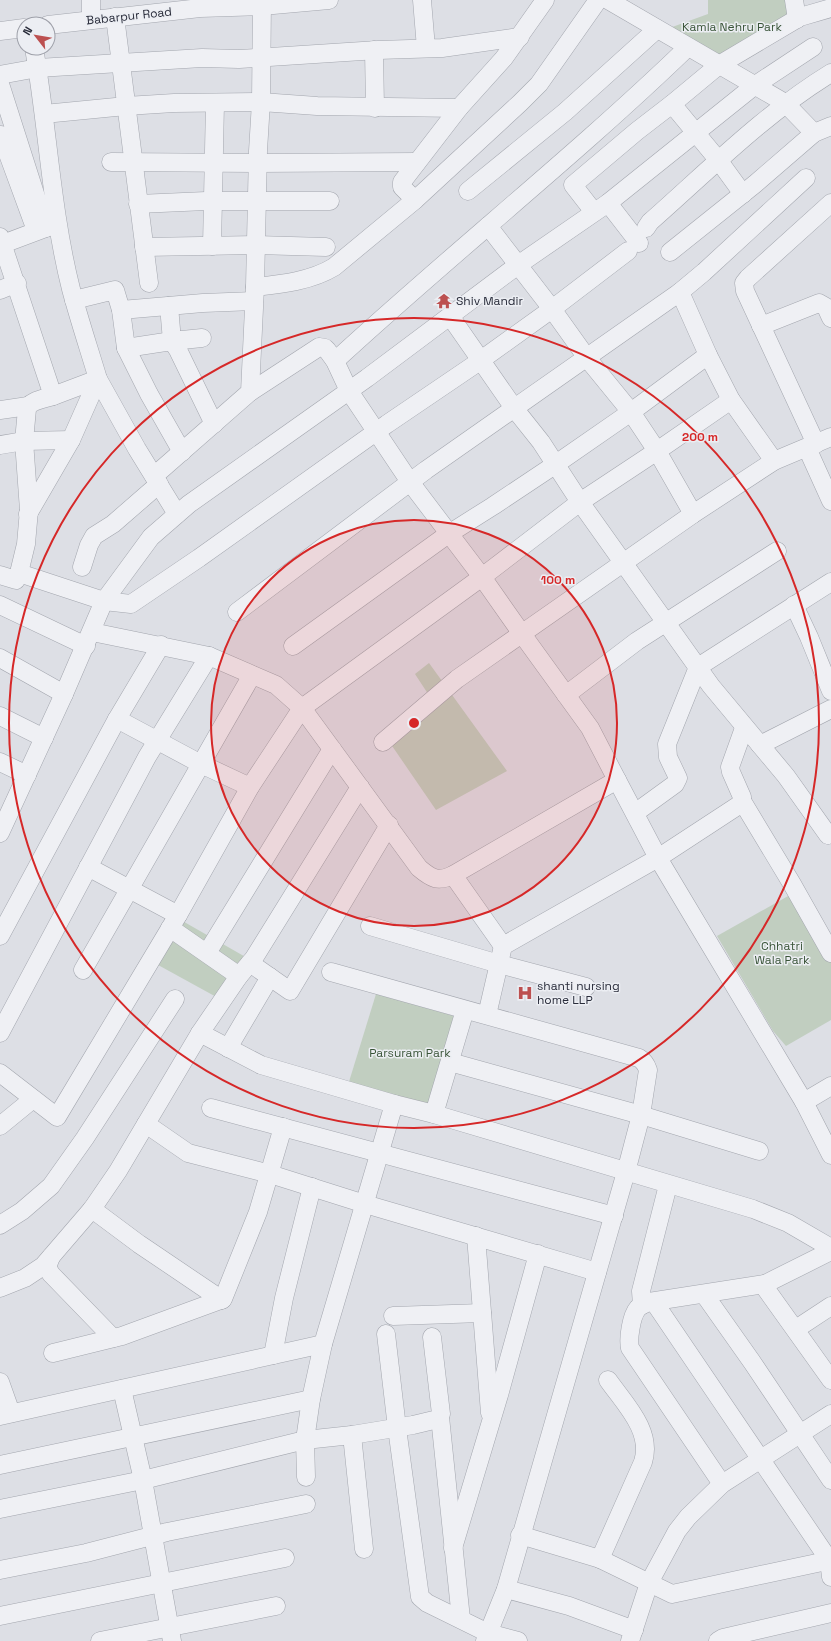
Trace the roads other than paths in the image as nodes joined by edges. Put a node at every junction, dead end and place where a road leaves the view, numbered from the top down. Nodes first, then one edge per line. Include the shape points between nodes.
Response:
1 (91, 0) edge
2 (322, 0) edge
3 (422, 0) edge
4 (545, 0) edge
5 (598, 0) edge
6 (608, 0) edge
7 (794, 0) edge
8 (285, 2) edge
9 (262, 3) edge
10 (200, 4) edge
11 (231, 4) edge
12 (831, 8) edge
13 (115, 17) junction
14 (797, 19) junction
15 (91, 20) junction
16 (56, 24) edge
17 (16, 29) edge
18 (657, 29) junction
19 (0, 31) edge
20 (520, 37) junction
21 (688, 47) junction
22 (813, 47) dead end
23 (426, 48) junction
24 (374, 50) junction
25 (36, 56) edge
26 (262, 57) junction
27 (120, 63) junction
28 (719, 65) junction
29 (38, 68) junction
30 (831, 73) edge
31 (0, 75) edge
32 (0, 84) edge
33 (754, 86) junction
34 (261, 102) junction
35 (215, 103) junction
36 (785, 103) junction
37 (672, 104) junction
38 (126, 106) junction
39 (375, 108) junction
40 (459, 108) junction
41 (44, 114) junction
42 (831, 126) edge
43 (695, 132) junction
44 (814, 133) junction
45 (1, 135) dead end
46 (719, 161) junction
47 (111, 162) dead end
48 (132, 162) junction
49 (417, 162) junction
50 (213, 163) junction
51 (257, 163) junction
52 (806, 178) dead end
53 (468, 191) dead end
54 (743, 194) junction
55 (415, 200) junction
56 (213, 201) junction
57 (257, 201) junction
58 (330, 201) dead end
59 (831, 203) edge
60 (138, 204) junction
61 (601, 207) junction
62 (488, 226) junction
63 (47, 228) junction
64 (638, 241) junction
65 (1, 242) edge
66 (256, 245) junction
67 (212, 246) junction
68 (144, 247) junction
69 (326, 247) dead end
70 (670, 252) dead end
71 (518, 265) junction
72 (17, 283) junction
73 (149, 283) dead end
74 (0, 290) edge
75 (680, 292) junction
76 (255, 294) junction
77 (74, 300) junction
78 (169, 306) junction
79 (552, 309) junction
80 (121, 310) junction
81 (450, 316) junction
82 (831, 318) edge
83 (761, 326) junction
84 (202, 338) dead end
85 (172, 341) junction
86 (126, 348) junction
87 (708, 355) junction
88 (587, 358) junction
89 (480, 360) junction
90 (335, 361) junction
91 (98, 379) junction
92 (349, 391) junction
93 (250, 392) junction
94 (53, 396) junction
95 (731, 400) junction
96 (28, 406) junction
97 (514, 408) junction
98 (0, 410) edge
99 (631, 412) junction
100 (214, 424) junction
101 (376, 432) junction
102 (71, 440) junction
103 (24, 441) junction
104 (818, 443) edge
105 (0, 445) edge
106 (657, 451) junction
107 (182, 452) junction
108 (774, 461) junction
109 (556, 464) junction
110 (156, 480) junction
111 (410, 482) junction
112 (580, 502) junction
113 (831, 502) edge
114 (28, 514) junction
115 (177, 514) junction
116 (693, 514) junction
117 (449, 534) junction
118 (777, 551) dead end
119 (624, 562) junction
120 (82, 567) dead end
121 (12, 576) edge
122 (482, 577) junction
123 (831, 582) edge
124 (104, 601) junction
125 (794, 605) junction
126 (237, 612) dead end
127 (667, 623) junction
128 (522, 634) junction
129 (89, 639) junction
130 (161, 646) junction
131 (293, 646) dead end
132 (209, 656) junction
133 (0, 658) edge
134 (698, 667) junction
135 (252, 675) junction
136 (831, 692) edge
137 (64, 694) junction
138 (566, 695) junction
139 (302, 708) junction
140 (831, 709) edge
141 (0, 716) edge
142 (117, 719) junction
143 (744, 728) junction
144 (44, 738) junction
145 (158, 740) junction
146 (383, 742) dead end
147 (760, 745) junction
148 (332, 749) junction
149 (0, 762) edge
150 (201, 764) junction
151 (27, 775) junction
152 (617, 780) junction
153 (250, 787) junction
154 (360, 787) junction
155 (742, 801) junction
156 (635, 813) junction
157 (2, 824) edge
158 (389, 825) junction
159 (828, 835) dead end
160 (658, 858) junction
161 (88, 867) junction
162 (454, 875) junction
163 (131, 888) junction
164 (174, 921) junction
165 (370, 926) dead end
166 (0, 936) edge
167 (503, 946) junction
168 (207, 953) junction
169 (831, 953) edge
170 (499, 964) junction
171 (83, 970) dead end
172 (244, 970) junction
173 (331, 972) dead end
174 (270, 977) junction
175 (586, 987) dead end
176 (175, 999) dead end
177 (465, 1010) junction
178 (487, 1015) junction
179 (0, 1033) edge
180 (200, 1034) junction
181 (228, 1048) junction
182 (450, 1062) junction
183 (0, 1073) edge
184 (831, 1086) edge
185 (33, 1099) junction
186 (804, 1102) junction
187 (394, 1104) junction
188 (211, 1108) dead end
189 (434, 1114) junction
190 (641, 1115) junction
191 (146, 1124) junction
192 (0, 1126) edge
193 (283, 1127) junction
194 (759, 1151) dead end
195 (380, 1154) junction
196 (831, 1155) edge
197 (626, 1172) junction
198 (270, 1174) junction
199 (668, 1185) junction
200 (312, 1188) junction
201 (365, 1204) junction
202 (92, 1209) junction
203 (614, 1216) junction
204 (0, 1226) edge
205 (476, 1236) junction
206 (831, 1249) edge
207 (538, 1254) junction
208 (51, 1257) junction
209 (598, 1272) junction
210 (765, 1284) junction
211 (0, 1288) edge
212 (704, 1294) junction
213 (222, 1300) junction
214 (648, 1304) junction
215 (831, 1306) edge
216 (482, 1313) junction
217 (393, 1316) dead end
218 (796, 1328) junction
219 (386, 1334) dead end
220 (432, 1337) dead end
221 (113, 1338) junction
222 (323, 1344) junction
223 (53, 1353) dead end
224 (273, 1355) junction
225 (826, 1361) edge
226 (608, 1380) dead end
227 (831, 1380) edge
228 (0, 1382) edge
229 (122, 1389) junction
230 (311, 1399) junction
231 (831, 1414) edge
232 (5, 1415) edge
233 (440, 1417) junction
234 (491, 1422) junction
235 (397, 1428) junction
236 (799, 1434) junction
237 (352, 1435) junction
238 (133, 1436) junction
239 (305, 1440) junction
240 (760, 1460) junction
241 (0, 1465) edge
242 (306, 1477) dead end
243 (143, 1480) junction
244 (831, 1480) edge
245 (722, 1484) junction
246 (306, 1504) dead end
247 (0, 1509) edge
248 (520, 1535) junction
249 (153, 1536) junction
250 (453, 1548) junction
251 (364, 1549) dead end
252 (285, 1558) dead end
253 (600, 1559) junction
254 (830, 1566) edge
255 (0, 1570) edge
256 (161, 1583) junction
257 (649, 1583) junction
258 (506, 1589) junction
259 (276, 1606) dead end
260 (831, 1613) edge
261 (0, 1616) edge
262 (461, 1619) junction
263 (170, 1634) edge
264 (632, 1635) edge
265 (487, 1637) edge
266 (722, 1640) edge
267 (100, 1641) edge
268 (518, 1641) edge

1 - 15 street
2 - 8 street, Babarpur Road
3 - 23 street
4 - 20 street
5 - 55 street via 538,84
6 - 18 street
7 - 14 street
8 - 9 street, Babarpur Road
9 - 11 street, Babarpur Road
9 - 26 street
10 - 11 street, Babarpur Road
10 - 13 street, Babarpur Road
12 - 14 street
13 - 15 street, Babarpur Road
13 - 27 street
14 - 28 street
15 - 16 street, Babarpur Road
17 - 19 street
18 - 21 street
18 - 53 street via 566,112
20 - 23 street
20 - 40 street
21 - 28 street
21 - 62 street via 639,95
22 - 33 street
23 - 24 street
24 - 26 street
24 - 39 street
25 - 29 street
26 - 27 street
26 - 34 street
27 - 29 street
27 - 38 street
28 - 33 street
28 - 37 street
29 - 31 street
29 - 41 street
30 - 36 street
32 - 63 street
33 - 36 street
33 - 43 street
34 - 35 street
34 - 39 street
34 - 51 street
35 - 38 street
35 - 50 street
36 - 44 street
36 - 46 street
37 - 43 street
37 - 61 street via 573,184
38 - 41 street
38 - 48 street
39 - 40 street
40 - 49 street
41 - 63 street
42 - 44 street
43 - 46 street
43 - 61 street
44 - 54 street
45 - 63 street
46 - 54 street
46 - 64 street via 650,222
47 - 48 street
48 - 50 street
48 - 60 street
49 - 51 street
49 - 55 street via 402,184
50 - 51 street
50 - 56 street
51 - 57 street
52 - 75 street
54 - 70 street
55 - 76 street via 323,274 285,283
56 - 57 street
56 - 60 street
56 - 67 street
57 - 58 street
57 - 66 street
59 - 83 street via 744,283 745,291
60 - 68 street
61 - 64 street
61 - 71 street
62 - 71 street
62 - 90 street
63 - 65 street
63 - 77 street
64 - 79 street
65 - 72 street
66 - 67 street
66 - 69 street
66 - 76 street
67 - 68 street
68 - 73 street
71 - 79 street
71 - 81 street
72 - 74 street
72 - 94 street
75 - 87 street
75 - 88 street
76 - 78 street
76 - 93 street
77 - 80 street via 115,290
77 - 91 street
78 - 80 street
78 - 85 street
79 - 88 street
79 - 89 street
80 - 86 street
81 - 89 street
81 - 92 street
82 - 83 street via 826,307 819,302
83 - 104 street
84 - 85 street
85 - 86 street
85 - 100 street
86 - 107 street
87 - 95 street
87 - 99 street
88 - 97 street
88 - 99 street
89 - 97 street
89 - 101 street
90 - 92 street
90 - 93 street via 327,350 319,347
91 - 94 street
91 - 102 street
91 - 110 street
92 - 101 street
92 - 115 street
93 - 100 street
94 - 96 street
95 - 106 street
95 - 108 street
96 - 98 street
96 - 103 street
97 - 109 street
97 - 111 street
99 - 106 street
99 - 109 street
100 - 107 street
101 - 111 street
101 - 124 street via 130,604
102 - 103 street
102 - 114 street
103 - 105 street
103 - 114 street
104 - 108 street
104 - 113 street
106 - 112 street
106 - 116 street
107 - 110 street
108 - 116 street
109 - 112 street
109 - 117 street
110 - 115 street
110 - 120 street via 113,524 94,536
111 - 117 street
111 - 126 street
112 - 119 street
112 - 122 street
114 - 121 street via 26,544
115 - 124 street via 151,537
116 - 119 street
117 - 122 street
117 - 131 street
118 - 127 street
119 - 127 street
119 - 128 street
121 - 124 street
121 - 129 street via 0,605
122 - 128 street
122 - 139 street
123 - 125 street
124 - 129 street
125 - 134 street
125 - 136 street via 810,637
127 - 134 street
127 - 138 street via 637,641
128 - 138 street
128 - 146 street via 452,683
129 - 130 street
129 - 137 street
130 - 132 street
130 - 142 street
132 - 135 street
132 - 145 street
133 - 137 street
134 - 143 street
134 - 156 street via 668,744 668,756 678,778 675,784
135 - 139 street via 276,685
135 - 150 street
137 - 144 street
138 - 152 street via 590,728
139 - 148 street
139 - 153 street
140 - 147 street
141 - 144 street
142 - 145 street
142 - 166 street
143 - 147 street
143 - 155 street via 730,767
144 - 151 street
145 - 150 street
145 - 161 street
147 - 159 street via 786,776
148 - 154 street
148 - 168 street
149 - 151 street
150 - 153 street
150 - 163 street
151 - 157 street
152 - 156 street
152 - 162 street
153 - 164 street
154 - 158 street
154 - 172 street
155 - 160 street via 740,805
155 - 169 street
156 - 160 street
158 - 162 street via 419,868 434,878 443,880
158 - 174 street via 290,990
160 - 167 street
160 - 186 street
161 - 163 street
161 - 179 street
162 - 167 street
163 - 164 street
163 - 171 street
164 - 168 street
164 - 185 street via 57,1117
165 - 170 street
167 - 170 street
168 - 172 street
170 - 175 street
170 - 178 street
172 - 174 street
172 - 180 street
173 - 177 street
174 - 181 street
176 - 204 street via 51,1186
177 - 178 street
177 - 182 street
178 - 190 street via 643,1060 648,1070
180 - 181 street
180 - 191 street
181 - 187 street via 261,1065
182 - 189 street
182 - 190 street
183 - 185 street
184 - 186 street
185 - 192 street
186 - 196 street
187 - 189 street
187 - 195 street
188 - 193 street
189 - 197 street
190 - 194 street
190 - 197 street
191 - 198 street via 188,1153
191 - 202 street
193 - 195 street
193 - 198 street
195 - 201 street
195 - 203 street
197 - 199 street
197 - 203 street
198 - 200 street
198 - 213 street via 258,1212
199 - 206 street via 771,1216 809,1234
199 - 214 street via 641,1291
200 - 201 street
200 - 224 street via 284,1298
201 - 205 street
201 - 222 street
202 - 208 street
202 - 213 street
203 - 209 street
205 - 207 street
205 - 216 street
206 - 210 street
207 - 209 street
207 - 234 street
208 - 211 street via 44,1266 26,1278
208 - 221 street via 47,1267 51,1274
209 - 248 street
210 - 212 street
210 - 218 street via 766,1289
212 - 214 street
212 - 236 street
213 - 221 street
214 - 240 street
214 - 245 street via 635,1314 629,1336 630,1348
215 - 218 street
216 - 217 street
216 - 234 street
218 - 225 street
219 - 235 street
220 - 233 street
221 - 223 street
222 - 224 street
222 - 230 street
224 - 229 street
225 - 227 street
226 - 253 street via 643,1434 646,1445 643,1462
228 - 232 street
229 - 232 street
229 - 238 street
230 - 238 street
230 - 239 street
231 - 236 street
233 - 235 street
233 - 250 street
234 - 250 street
235 - 237 street
235 - 262 street via 420,1597
236 - 240 street
236 - 244 street
237 - 239 street
237 - 251 street
238 - 241 street
238 - 243 street
239 - 242 street
239 - 243 street
240 - 245 street
240 - 254 street
243 - 247 street
243 - 249 street
245 - 257 street via 677,1531
246 - 249 street
248 - 253 street
248 - 258 street
249 - 255 street via 86,1553
249 - 256 street
250 - 262 street
252 - 256 street
253 - 257 street
254 - 257 street via 672,1594
256 - 261 street
256 - 263 street
257 - 264 street
258 - 264 street via 569,1606
258 - 265 street
259 - 263 street
260 - 266 street
262 - 265 street
263 - 267 street
265 - 268 street

